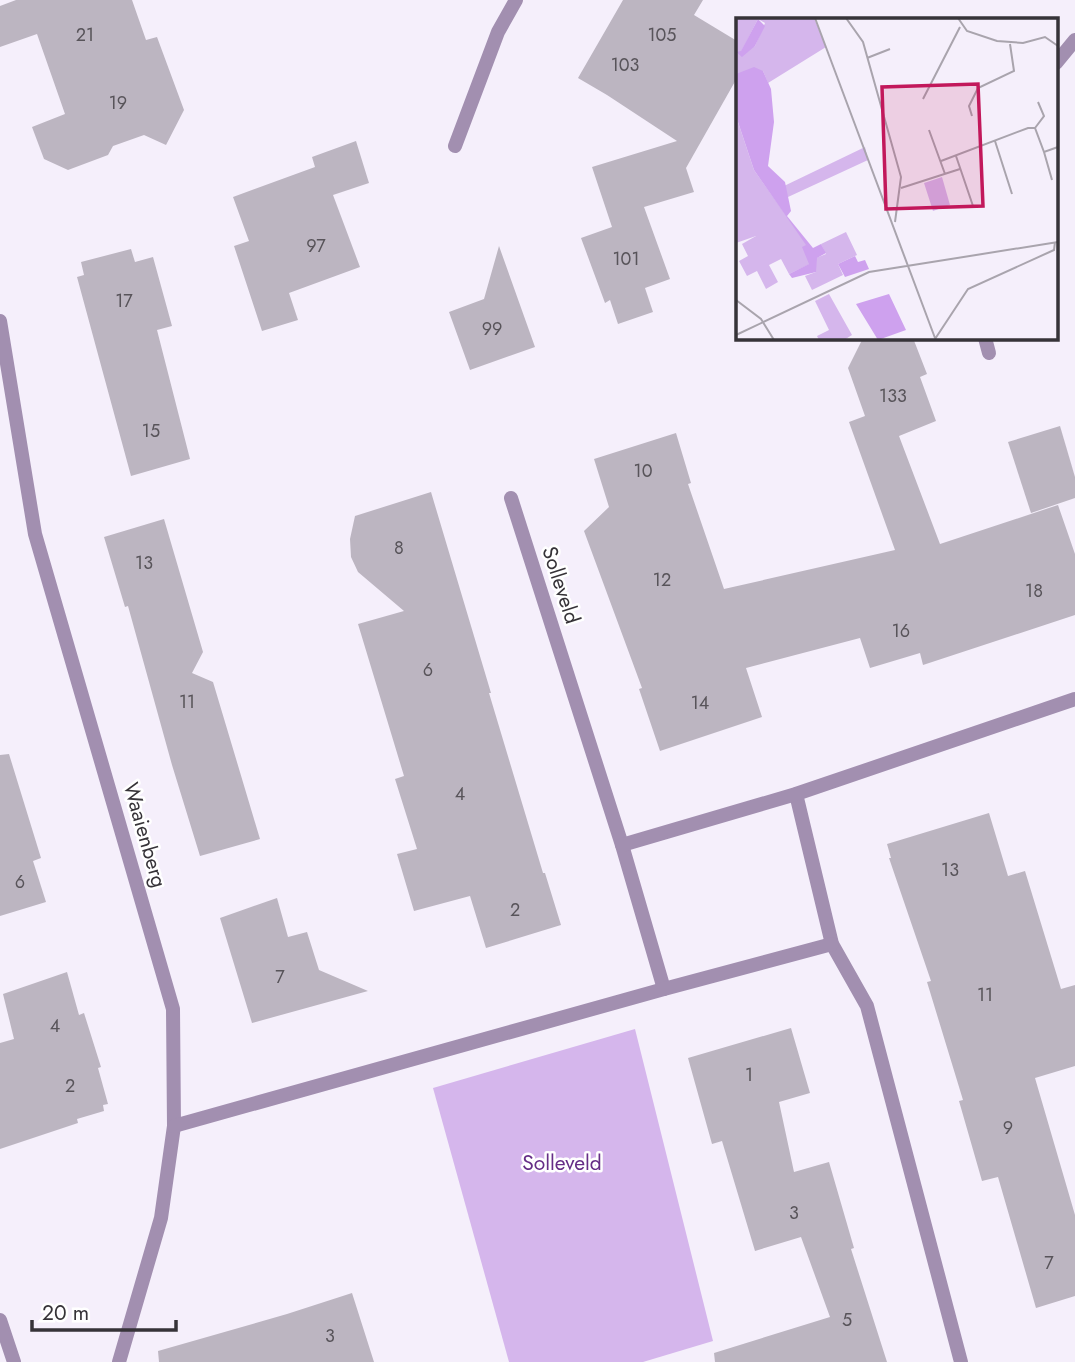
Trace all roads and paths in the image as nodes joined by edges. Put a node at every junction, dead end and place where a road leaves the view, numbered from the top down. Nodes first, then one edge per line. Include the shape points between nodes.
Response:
1 (516, 0) edge
2 (1075, 40) edge
3 (1058, 61) edge
4 (455, 146) dead end
5 (0, 321) edge
6 (986, 340) edge
7 (989, 353) dead end
8 (511, 498) dead end
9 (1075, 699) edge
10 (796, 794) junction
11 (622, 845) junction
12 (832, 944) junction
13 (664, 989) junction
14 (174, 1126) junction
15 (0, 1320) edge
16 (13, 1362) edge
17 (119, 1362) edge
18 (961, 1362) edge

1 - 4 street via 498,32
2 - 3 street
5 - 14 street, Waaienberg via 35,534 173,1009
6 - 7 street
8 - 11 street, Solleveld
9 - 10 street
10 - 11 street
10 - 12 street
11 - 13 street, Solleveld
12 - 13 street
12 - 18 street via 867,1006
13 - 14 street
14 - 17 street, Waaienberg via 162,1218
15 - 16 street

